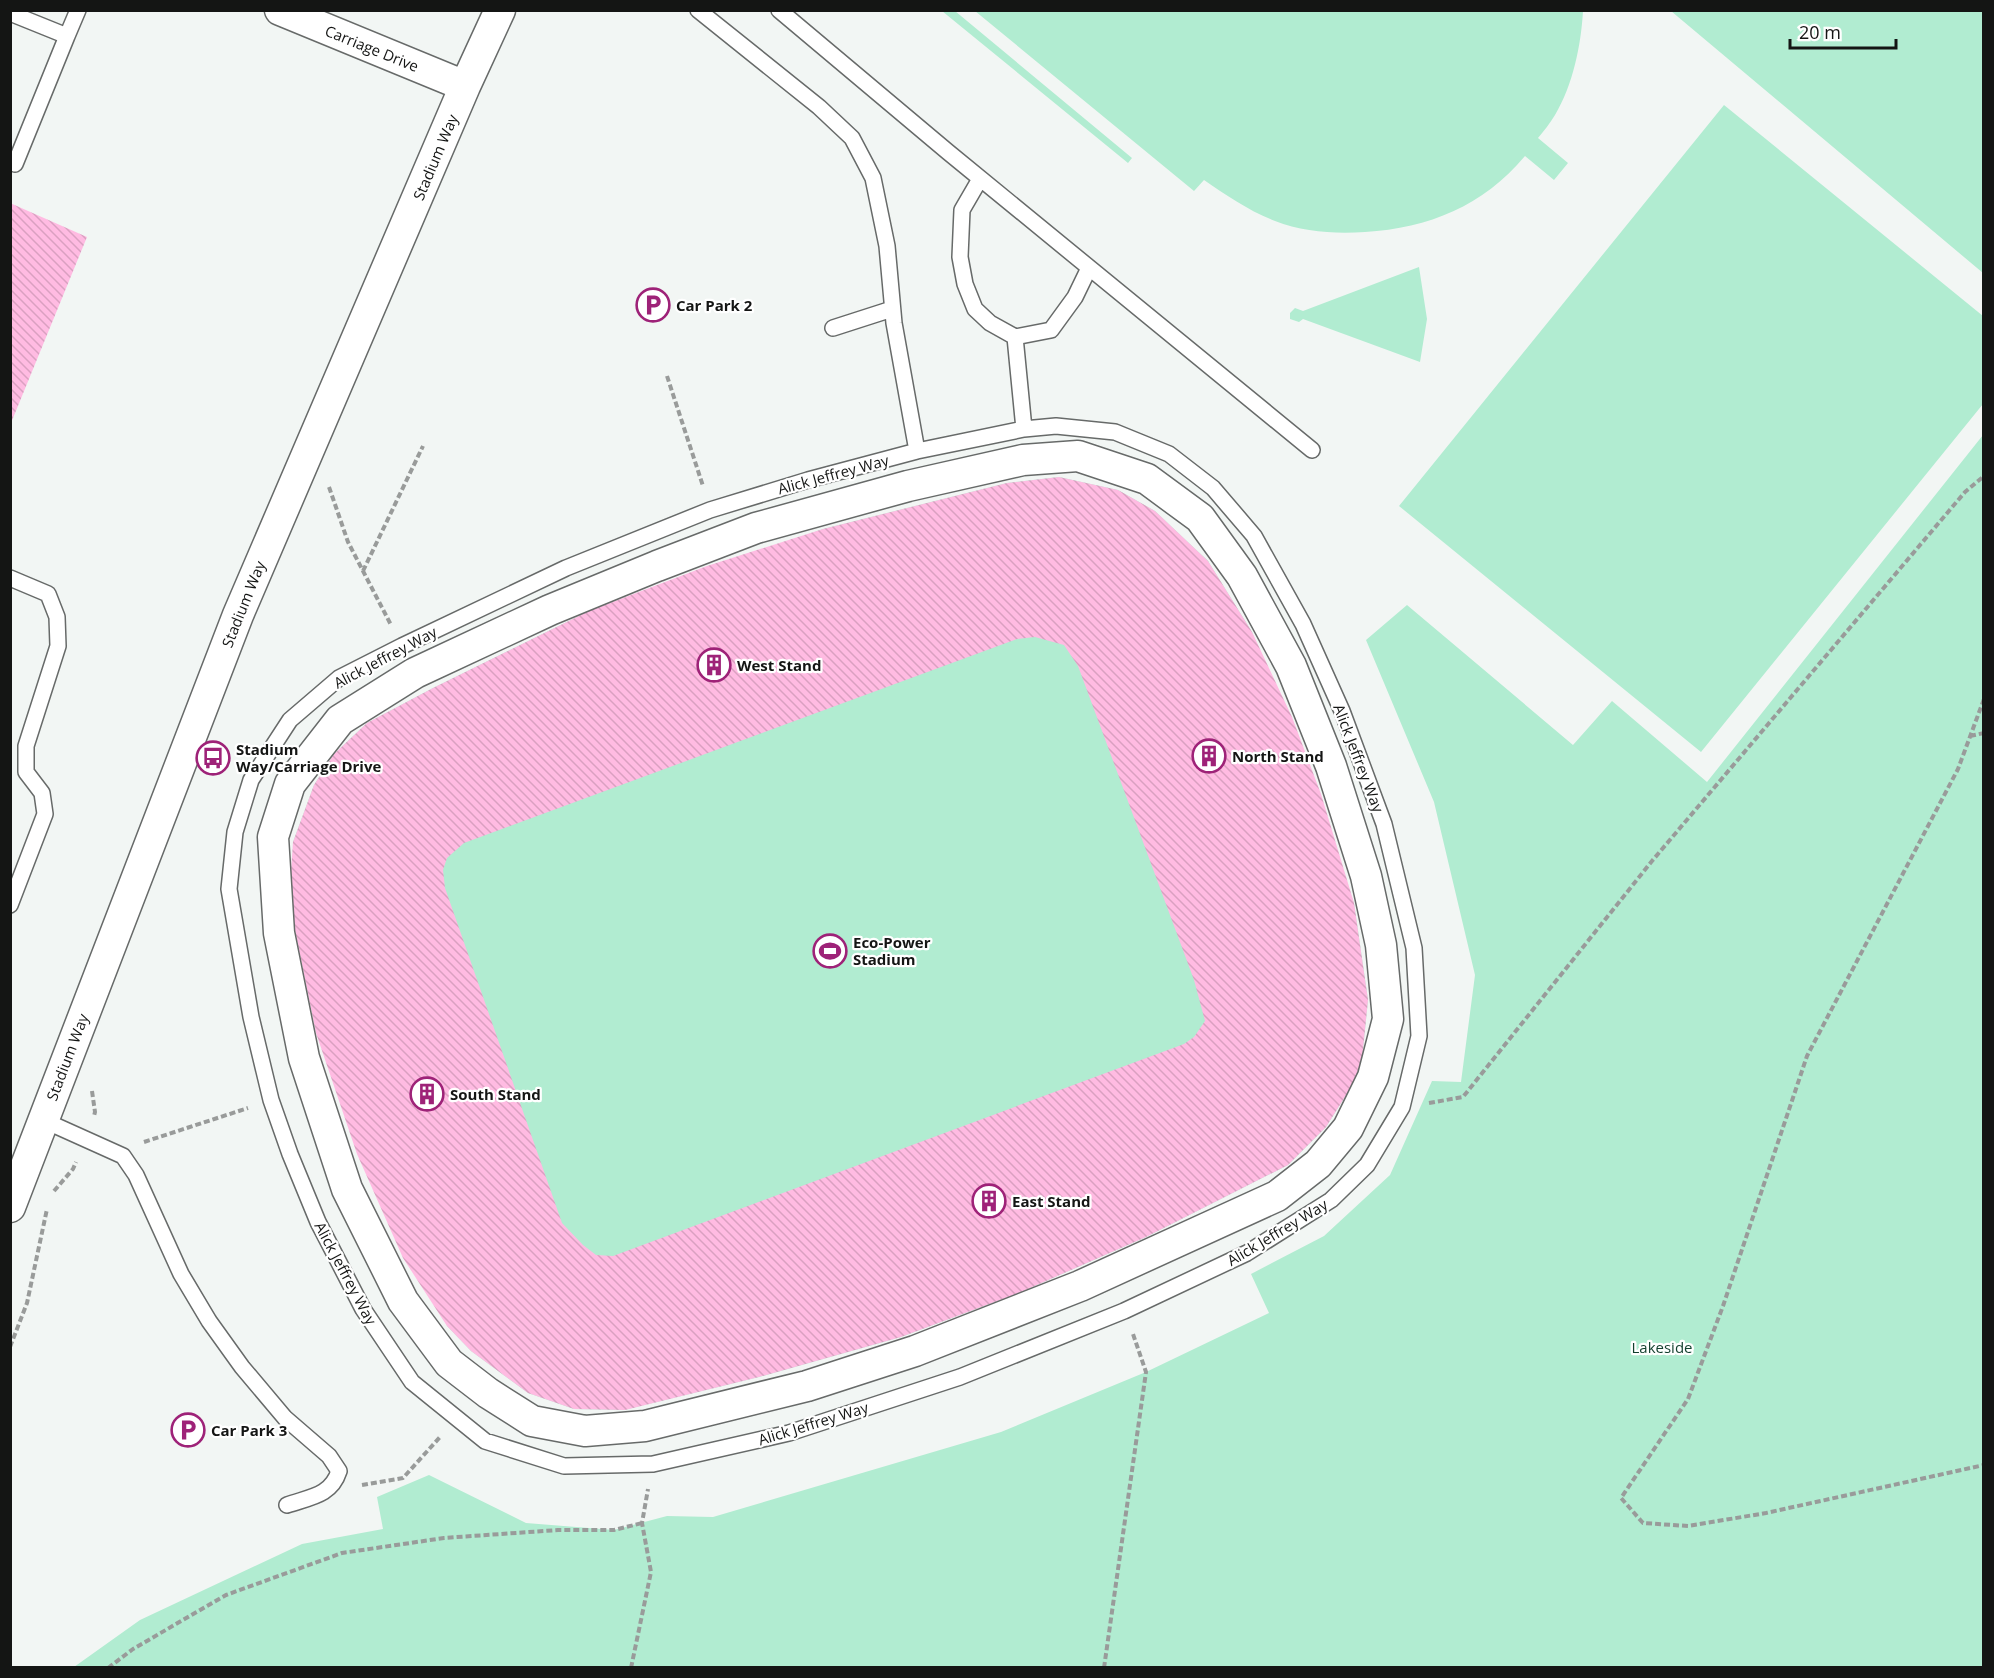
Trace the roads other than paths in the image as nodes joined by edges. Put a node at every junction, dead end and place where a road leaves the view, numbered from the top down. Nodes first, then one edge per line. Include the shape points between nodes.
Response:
1 (78, 10) edge
2 (280, 10) edge
3 (500, 10) edge
4 (698, 10) edge
5 (779, 10) edge
6 (10, 13) edge
7 (68, 36) junction
8 (465, 86) junction
9 (15, 164) dead end
10 (980, 178) junction
11 (1089, 268) junction
12 (892, 309) junction
13 (832, 328) dead end
14 (1015, 337) junction
15 (1024, 429) junction
16 (1312, 450) dead end
17 (917, 451) junction
18 (10, 578) edge
19 (10, 905) edge
20 (43, 1120) junction
21 (1277, 1196) joint
22 (10, 1207) edge
23 (287, 1505) dead end

1 - 7 lane
2 - 8 street, Carriage Drive
3 - 8 street, Stadium Way
4 - 12 lane via 852,138 873,178 887,246
5 - 10 lane
6 - 7 lane
7 - 9 lane
8 - 20 street, Stadium Way via 238,615
10 - 11 lane
10 - 14 lane via 962,210 960,257 965,284 975,309
11 - 14 lane via 1052,330
11 - 16 lane
12 - 13 lane
12 - 17 lane
14 - 15 lane
15 - 17 lane, Alick Jeffrey Way
15 - 17 lane, Alick Jeffrey Way via 1056,426 1116,432 1169,454 1213,488 1254,537 1303,624 1342,711 1384,824 1414,948 1419,1036 1402,1107 1368,1165 1331,1200 1247,1253 1124,1311 960,1377 800,1429 653,1464 564,1466 485,1441 412,1383 363,1309 318,1222 290,1154 271,1100 251,1017 229,889 236,832 251,780 290,720 339,678 402,646 566,568 710,510
18 - 19 lane via 48,594 57,617 58,646 26,746 26,772 42,794 45,814
20 - 22 street, Stadium Way
20 - 23 lane via 123,1156 136,1175 181,1274 209,1321 285,1418 329,1456 339,1471 335,1484 324,1492
21 - 21 street via 1318,1164 1348,1128 1373,1077 1388,1019 1381,945 1366,876 1331,766 1291,666 1242,576 1200,518 1147,479 1078,456 1023,460 908,486 756,528 550,610 416,674 339,720 290,784 273,837 279,933 304,1058 347,1189 403,1301 449,1363 532,1421 585,1431 645,1426 807,1386 915,1351 1080,1287

